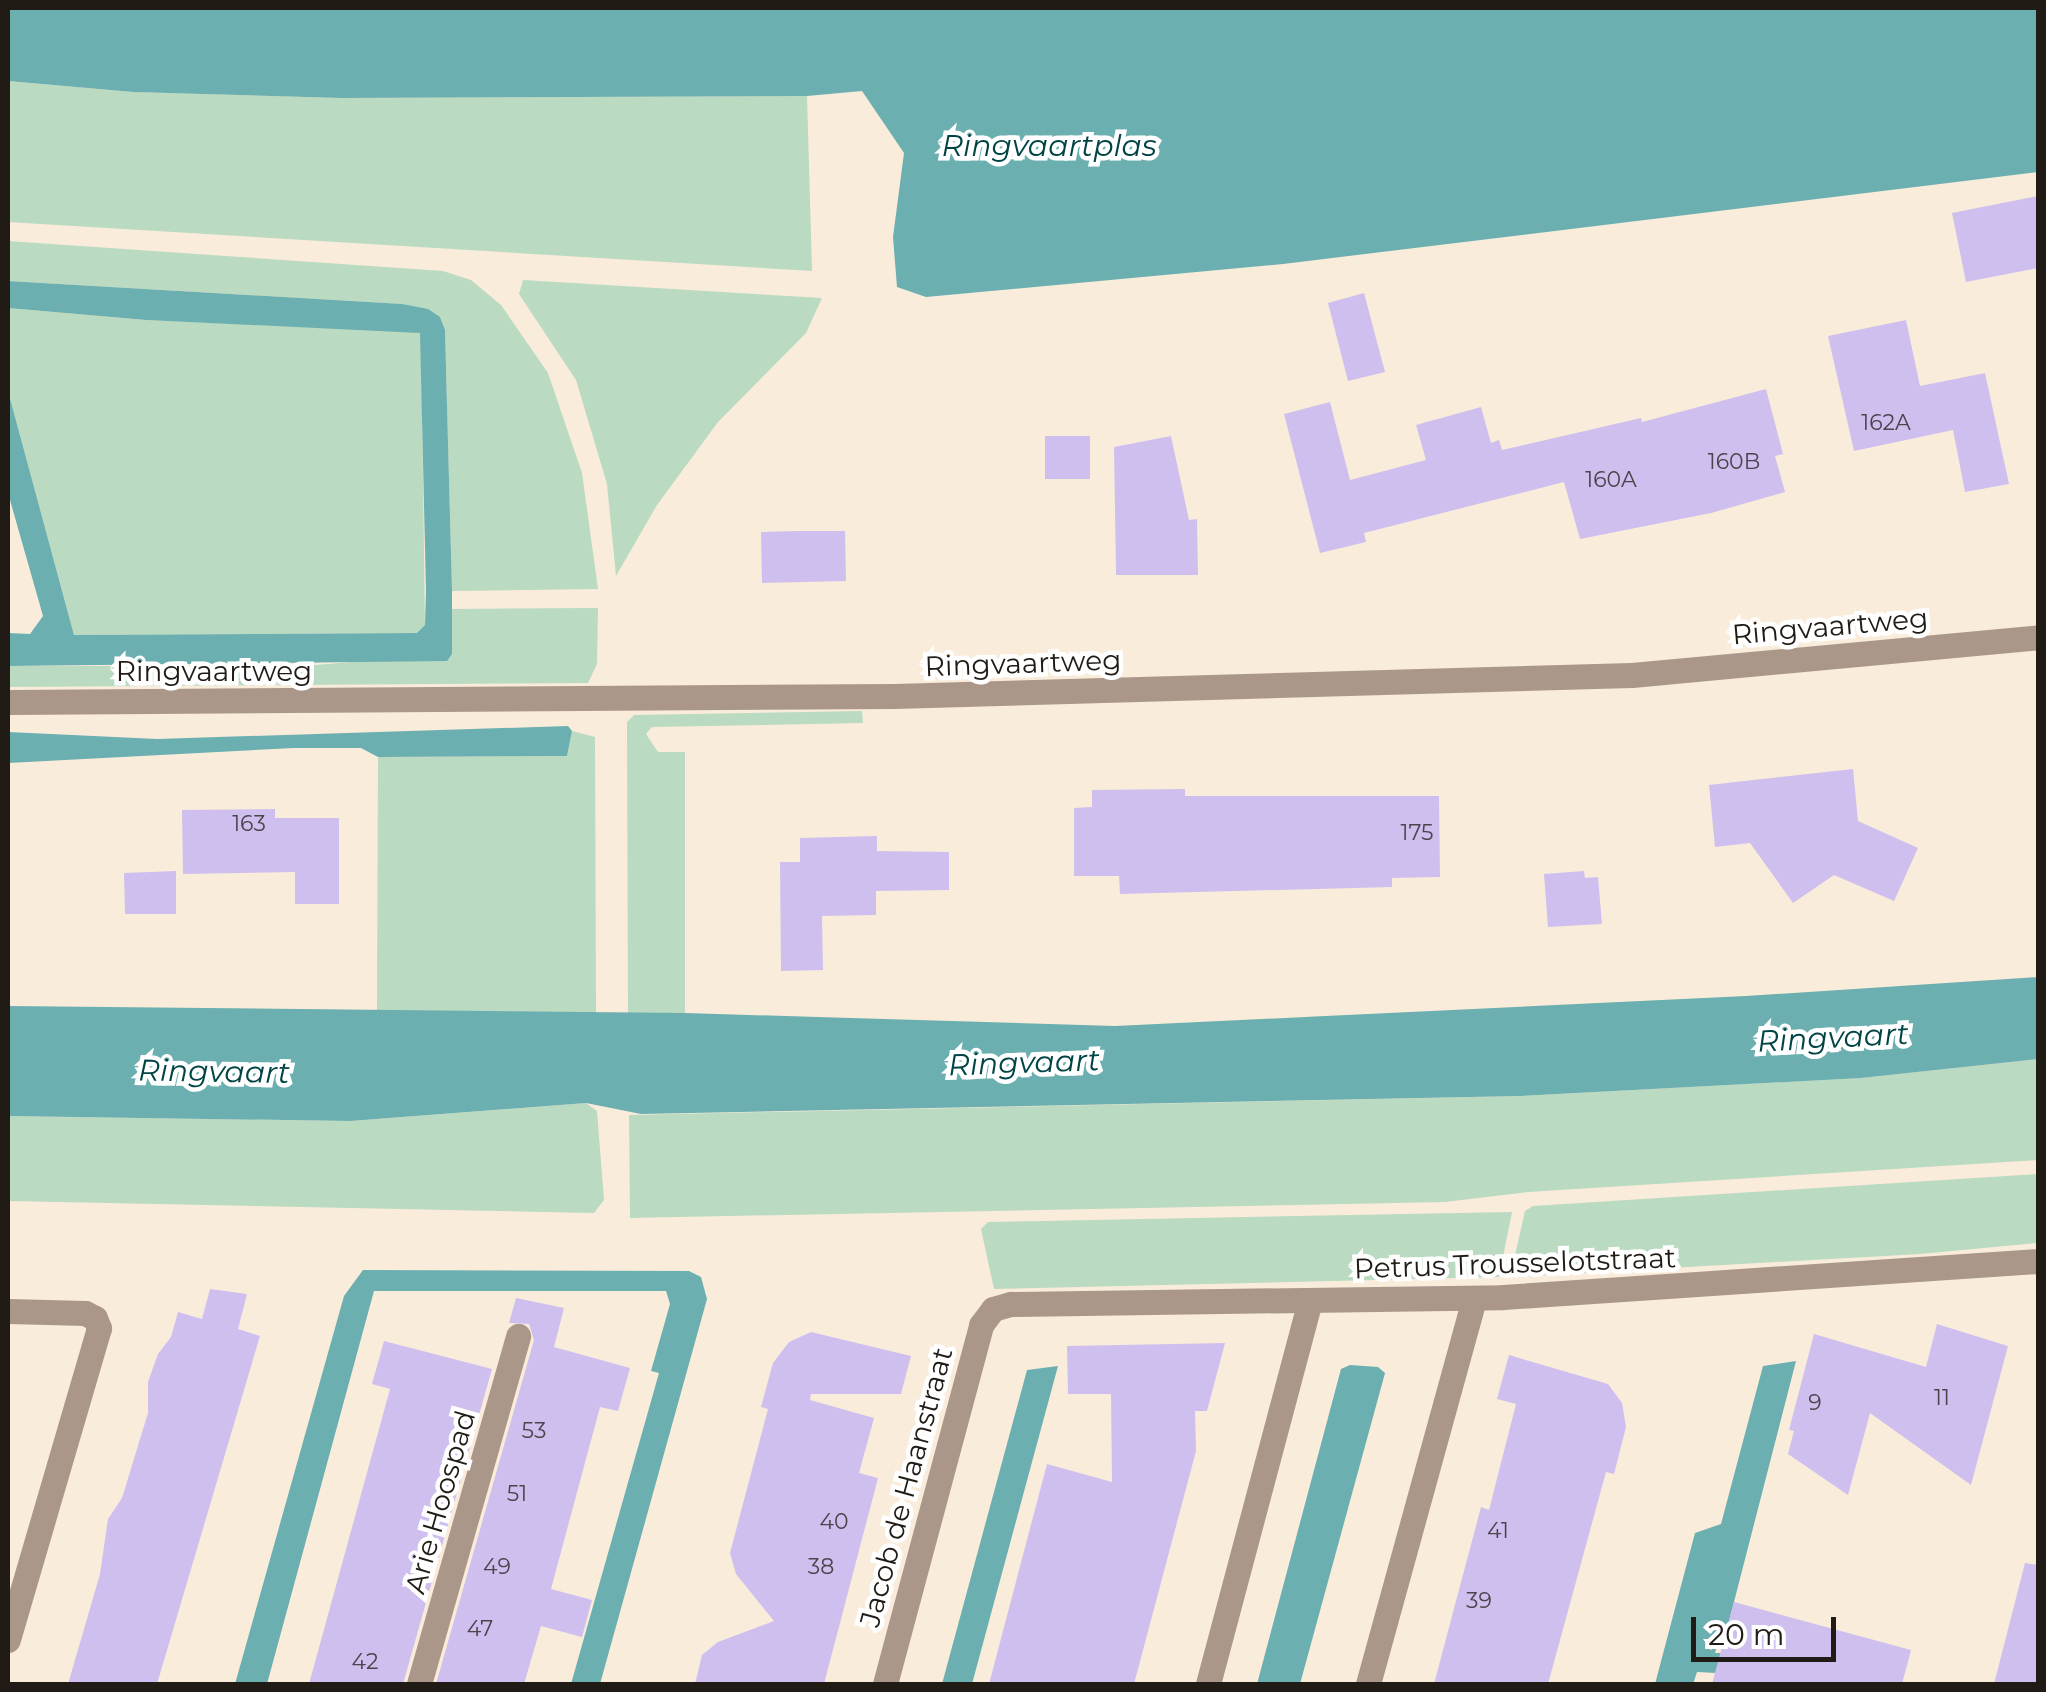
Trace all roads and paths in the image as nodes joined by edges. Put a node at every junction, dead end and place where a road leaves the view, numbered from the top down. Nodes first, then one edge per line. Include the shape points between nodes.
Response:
1 (2038, 637) edge
2 (8, 702) edge
3 (2038, 1261) edge
4 (1474, 1298) junction
5 (1310, 1301) junction
6 (994, 1309) joint
7 (8, 1311) edge
8 (518, 1336) dead end
9 (8, 1640) edge
10 (419, 1684) edge
11 (884, 1684) edge
12 (1208, 1684) edge
13 (1368, 1684) edge

1 - 2 street, Ringvaartweg via 1612,676 894,696
3 - 4 street, Petrus Trousselotstraat
4 - 5 street, Petrus Trousselotstraat
4 - 13 street
5 - 6 street, Petrus Trousselotstraat
5 - 12 street
6 - 11 street, Jacob de Haanstraat via 981,1325
7 - 9 street via 85,1313 99,1328
8 - 10 street, Arie Hoospad

